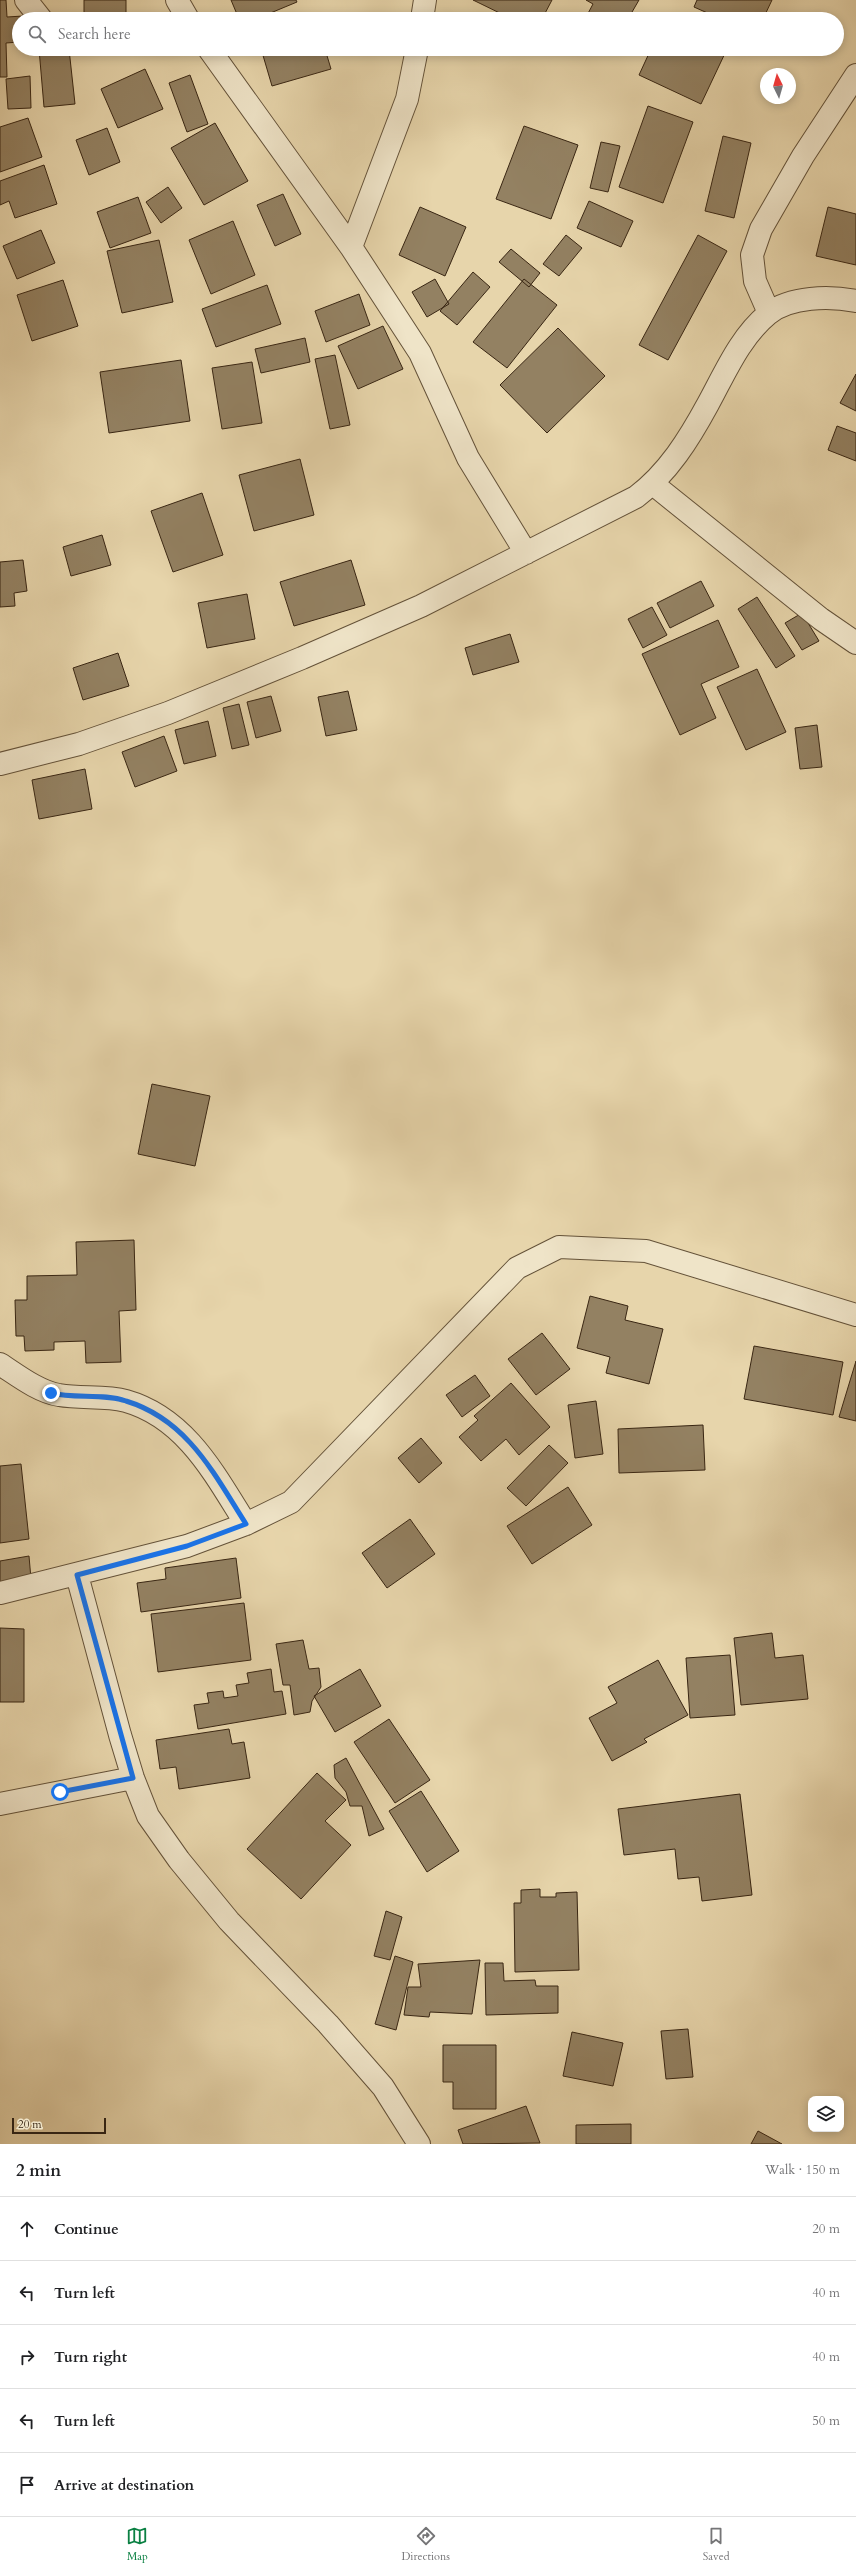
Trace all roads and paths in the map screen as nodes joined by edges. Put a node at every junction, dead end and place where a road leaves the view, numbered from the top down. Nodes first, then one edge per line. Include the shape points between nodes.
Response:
1 (26, 0) edge
2 (177, 0) edge
3 (425, 0) edge
4 (35, 12) edge
5 (184, 12) edge
6 (423, 12) edge
7 (213, 56) edge
8 (416, 56) edge
9 (856, 75) edge
10 (351, 247) junction
11 (856, 301) edge
12 (769, 313) junction
13 (652, 484) junction
14 (526, 553) junction
15 (856, 642) edge
16 (0, 764) edge
17 (856, 1315) edge
18 (0, 1364) edge
19 (246, 1524) junction
20 (77, 1575) junction
21 (0, 1593) edge
22 (133, 1778) junction
23 (0, 1804) edge
24 (419, 2144) edge

1 - 4 street
2 - 5 street
3 - 6 street
7 - 10 street
8 - 10 street via 407,99
9 - 12 street via 803,156 762,229 752,255 756,280
10 - 14 street via 420,353 468,458
11 - 12 street via 836,298 800,300
12 - 13 street via 736,351 690,436
13 - 14 street via 636,496
13 - 15 street via 821,620
14 - 16 street via 414,609 168,713 79,744
17 - 19 street via 646,1251 559,1246 517,1268 291,1502
18 - 19 street via 51,1393 126,1400 169,1423 197,1448
19 - 20 street via 187,1546
20 - 21 street
20 - 22 street
22 - 23 street
22 - 24 street via 148,1816 179,1860 229,1921 328,2024 384,2087

